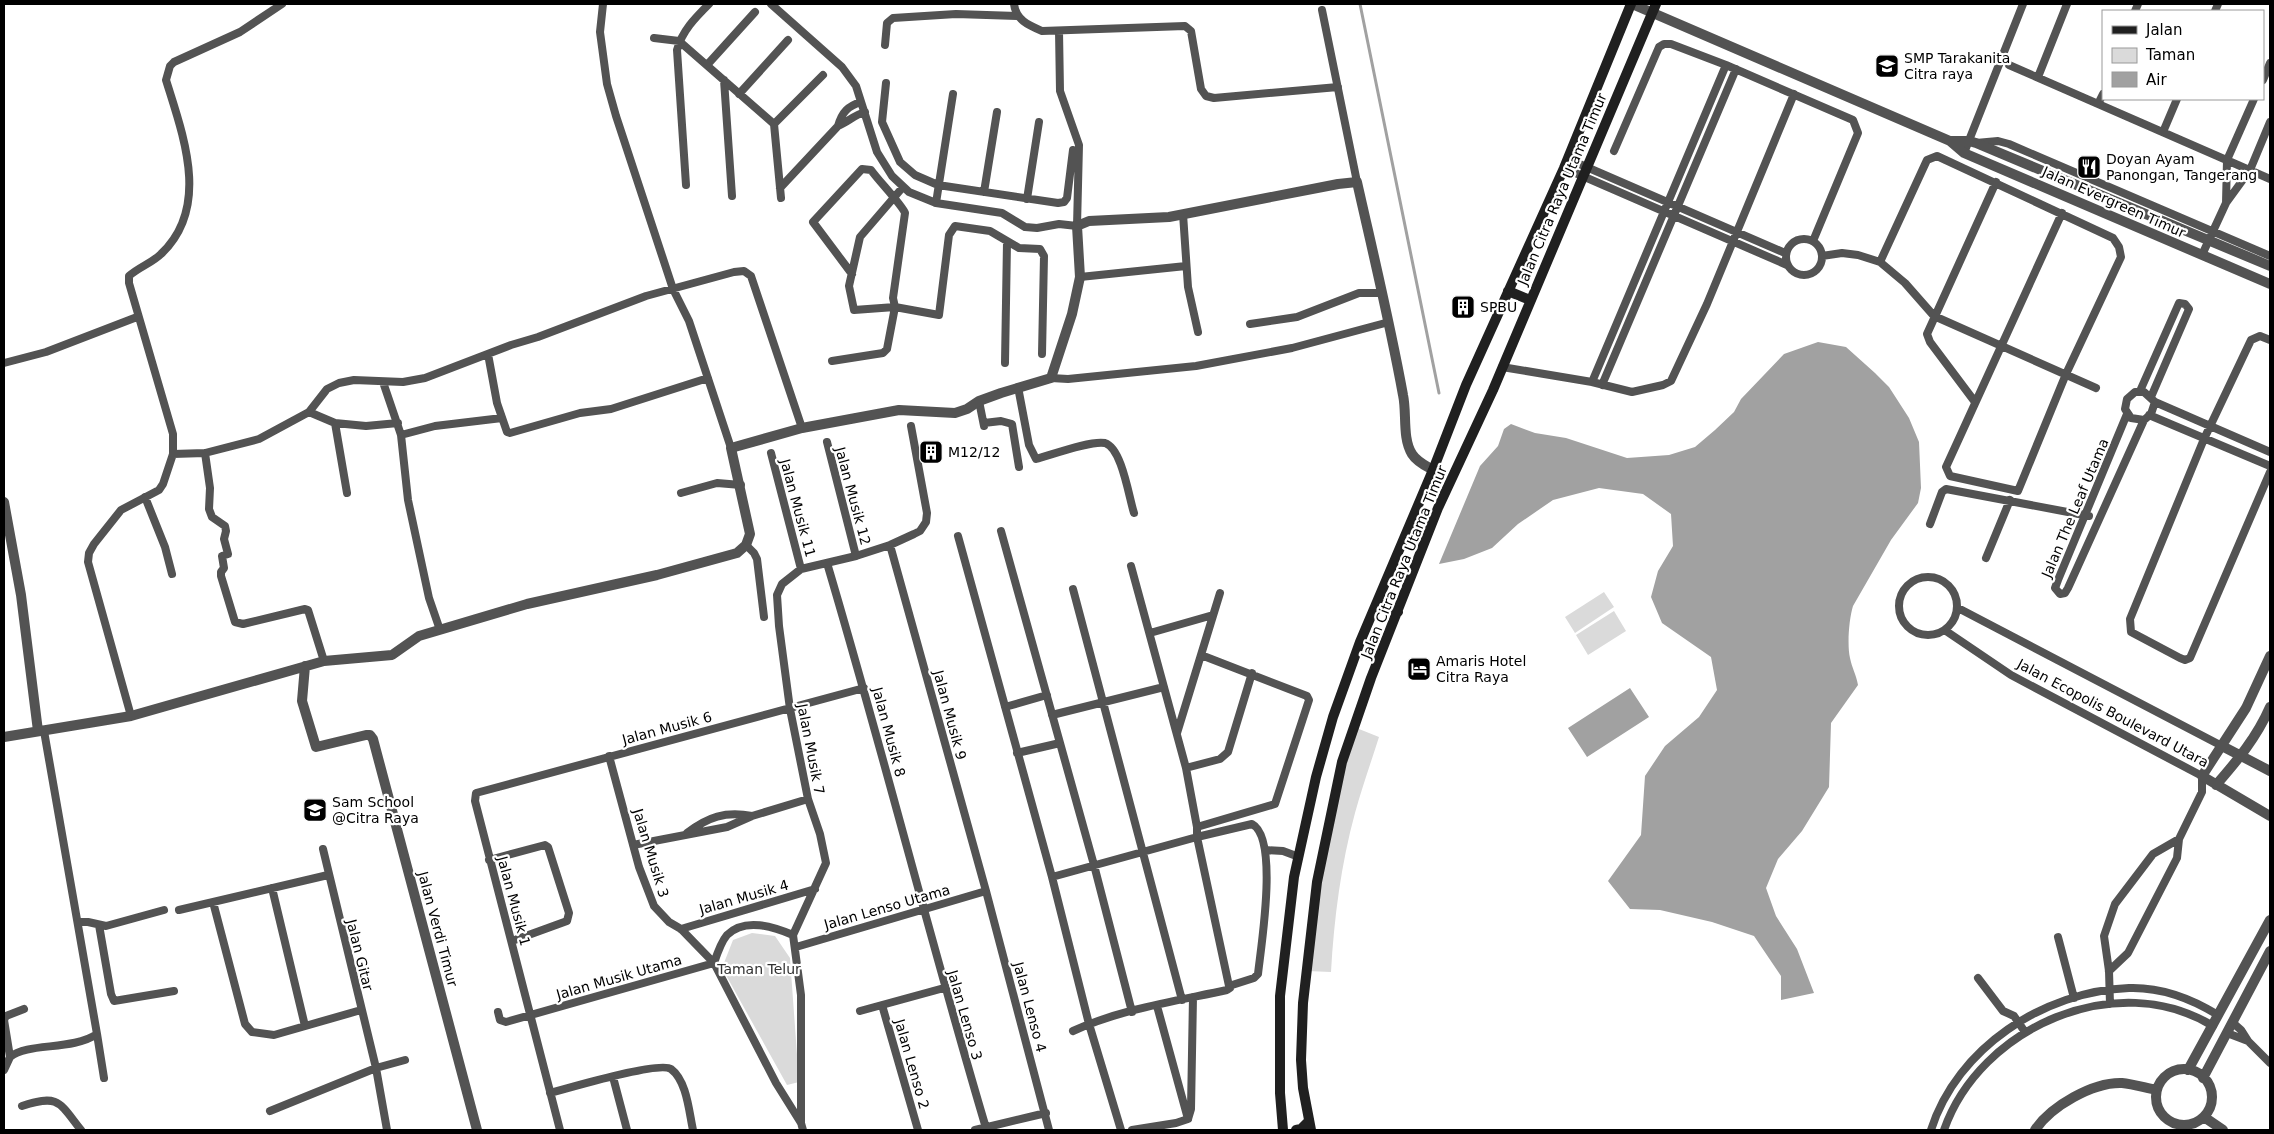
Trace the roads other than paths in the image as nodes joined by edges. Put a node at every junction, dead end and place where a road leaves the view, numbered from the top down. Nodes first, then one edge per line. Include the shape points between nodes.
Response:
1 (282, 4) edge
2 (603, 4) edge
3 (704, 4) edge
4 (708, 4) edge
5 (771, 4) edge
6 (1014, 4) edge
7 (1631, 4) edge
8 (1656, 4) edge
9 (2022, 4) edge
10 (2067, 4) edge
11 (1322, 10) dead end
12 (755, 12) dead end
13 (1651, 14) junction
14 (1017, 16) junction
15 (1059, 31) junction
16 (654, 38) dead end
17 (788, 40) dead end
18 (679, 41) junction
19 (885, 45) dead end
20 (2270, 63) edge
21 (1726, 65) junction
22 (2009, 65) dead end
23 (707, 66) junction
24 (1736, 69) junction
25 (823, 75) dead end
26 (2038, 77) junction
27 (2264, 78) edge
28 (724, 80) junction
29 (886, 83) dead end
30 (1338, 88) junction
31 (739, 94) junction
32 (953, 94) dead end
33 (1794, 94) junction
34 (2102, 96) edge
35 (2177, 100) edge
36 (2254, 100) edge
37 (861, 102) junction
38 (2098, 104) junction
39 (864, 112) junction
40 (998, 112) dead end
41 (1039, 122) dead end
42 (2270, 122) edge
43 (774, 124) junction
44 (838, 126) junction
45 (2163, 132) junction
46 (1950, 141) junction
47 (1973, 142) junction
48 (1073, 150) dead end
49 (1614, 152) dead end
50 (1964, 153) junction
51 (2227, 160) junction
52 (1566, 164) junction
53 (2250, 170) junction
54 (1584, 171) junction
55 (2270, 179) edge
56 (1357, 182) junction
57 (1996, 182) junction
58 (686, 185) dead end
59 (938, 185) junction
60 (903, 187) junction
61 (780, 188) junction
62 (984, 192) junction
63 (732, 196) dead end
64 (781, 198) dead end
65 (893, 198) junction
66 (1027, 199) junction
67 (1668, 202) junction
68 (936, 203) junction
69 (2226, 203) junction
70 (1678, 206) junction
71 (1664, 212) junction
72 (2062, 213) junction
73 (1184, 214) junction
74 (1674, 216) junction
75 (1077, 226) junction
76 (1737, 232) junction
77 (2209, 235) junction
78 (1733, 241) junction
79 (1813, 241) junction
80 (1006, 242) junction
81 (1785, 253) junction
82 (2202, 255) junction
83 (1822, 256) junction
84 (2270, 256) edge
85 (1880, 262) junction
86 (1787, 265) junction
87 (1186, 266) junction
88 (2270, 266) edge
89 (852, 274) junction
90 (1080, 277) junction
91 (2270, 284) edge
92 (672, 289) junction
93 (1508, 291) junction
94 (1381, 293) junction
95 (1530, 300) junction
96 (895, 307) junction
97 (1934, 316) junction
98 (137, 317) junction
99 (1389, 322) junction
100 (1250, 324) dead end
101 (1198, 332) dead end
102 (2270, 340) edge
103 (2000, 345) junction
104 (488, 354) junction
105 (1042, 354) dead end
106 (832, 361) dead end
107 (4, 363) edge
108 (1005, 363) dead end
109 (1502, 367) junction
110 (2066, 374) junction
111 (708, 378) junction
112 (1051, 378) junction
113 (383, 382) junction
114 (1592, 382) junction
115 (1602, 385) junction
116 (1018, 387) junction
117 (2096, 388) dead end
118 (2140, 391) junction
119 (2153, 400) junction
120 (979, 401) junction
121 (1975, 402) junction
122 (310, 412) junction
123 (2127, 414) junction
124 (502, 418) junction
125 (2146, 418) junction
126 (335, 423) junction
127 (398, 424) junction
128 (911, 426) dead end
129 (2210, 426) junction
130 (802, 428) junction
131 (401, 435) junction
132 (2204, 439) junction
133 (826, 442) dead end
134 (731, 448) junction
135 (205, 452) junction
136 (2270, 452) edge
137 (771, 453) dead end
138 (173, 454) junction
139 (2270, 466) edge
140 (1019, 467) dead end
141 (1433, 470) junction
142 (2270, 472) edge
143 (741, 485) junction
144 (347, 493) dead end
145 (681, 493) dead end
146 (145, 497) junction
147 (2010, 500) junction
148 (4, 502) edge
149 (1134, 513) dead end
150 (2086, 515) junction
151 (2098, 519) junction
152 (1930, 524) dead end
153 (1001, 531) dead end
154 (958, 536) dead end
155 (746, 545) junction
156 (890, 545) junction
157 (856, 556) junction
158 (1986, 558) dead end
159 (827, 563) junction
160 (1131, 566) dead end
161 (801, 568) junction
162 (172, 574) dead end
163 (1072, 589) dead end
164 (1220, 593) dead end
165 (1378, 603) junction
166 (1958, 608) junction
167 (1398, 612) junction
168 (1213, 615) junction
169 (764, 617) dead end
170 (440, 630) junction
171 (1946, 631) junction
172 (1150, 633) junction
173 (1201, 655) junction
174 (2270, 656) edge
175 (324, 661) junction
176 (305, 666) junction
177 (1252, 673) junction
178 (1164, 687) junction
179 (864, 688) junction
180 (1047, 695) junction
181 (1103, 703) junction
182 (1005, 707) junction
183 (2270, 707) edge
184 (790, 709) junction
185 (1052, 715) junction
186 (131, 716) junction
187 (41, 731) junction
188 (1176, 734) junction
189 (4, 737) edge
190 (1060, 743) junction
191 (2222, 746) junction
192 (1017, 753) junction
193 (2242, 755) junction
194 (609, 756) junction
195 (1186, 768) junction
196 (2270, 771) edge
197 (2202, 776) junction
198 (2216, 785) junction
199 (2202, 792) junction
200 (476, 793) joint
201 (808, 798) junction
202 (752, 816) junction
203 (2270, 816) edge
204 (1197, 827) junction
205 (686, 833) junction
206 (1197, 838) junction
207 (2179, 840) junction
208 (633, 845) junction
209 (323, 849) dead end
210 (1265, 850) junction
211 (1142, 852) junction
212 (1299, 856) junction
213 (489, 860) junction
214 (1094, 865) junction
215 (328, 875) junction
216 (1052, 877) junction
217 (272, 888) junction
218 (815, 890) junction
219 (986, 891) junction
220 (213, 902) junction
221 (922, 909) junction
222 (164, 910) dead end
223 (179, 910) dead end
224 (2270, 920) edge
225 (78, 922) junction
226 (99, 925) junction
227 (680, 929) junction
228 (793, 935) junction
229 (2058, 936) dead end
230 (512, 941) junction
231 (796, 947) junction
232 (2270, 951) edge
233 (714, 963) junction
234 (2109, 971) junction
235 (1978, 978) dead end
236 (1229, 986) junction
237 (944, 988) junction
238 (174, 991) dead end
239 (2109, 991) junction
240 (1193, 997) junction
241 (2074, 998) junction
242 (1182, 1000) junction
243 (2110, 1004) junction
244 (882, 1006) junction
245 (1157, 1006) junction
246 (24, 1009) dead end
247 (361, 1010) junction
248 (860, 1011) dead end
249 (498, 1012) dead end
250 (1132, 1012) junction
251 (531, 1015) junction
252 (2218, 1015) junction
253 (2017, 1021) junction
254 (2232, 1022) junction
255 (1089, 1024) junction
256 (305, 1026) junction
257 (2213, 1026) junction
258 (1073, 1031) dead end
259 (2025, 1032) junction
260 (2227, 1032) junction
261 (97, 1034) junction
262 (2248, 1041) junction
263 (10, 1057) junction
264 (405, 1060) dead end
265 (2270, 1063) edge
266 (376, 1068) junction
267 (4, 1070) edge
268 (2188, 1070) junction
269 (613, 1077) junction
270 (104, 1078) dead end
271 (2203, 1078) junction
272 (2157, 1090) junction
273 (550, 1093) junction
274 (22, 1106) dead end
275 (270, 1111) dead end
276 (1046, 1113) junction
277 (2204, 1116) junction
278 (1188, 1119) junction
279 (1282, 1126) edge
280 (1310, 1126) edge
281 (802, 1127) edge
282 (986, 1128) junction
283 (80, 1130) edge
284 (387, 1130) edge
285 (477, 1130) edge
286 (560, 1130) edge
287 (627, 1130) edge
288 (693, 1130) edge
289 (918, 1130) edge
290 (975, 1130) edge
291 (1049, 1130) edge
292 (1121, 1130) edge
293 (1132, 1130) edge
294 (1296, 1130) edge
295 (1931, 1130) edge
296 (1944, 1130) edge
297 (2036, 1130) edge
298 (2223, 1130) edge

1 - 98 street via 240,32 180,58 170,66 166,80 183,135 190,189 188,211 173,241 161,255 130,276
2 - 92 street via 600,32 607,84
3 - 4 street
4 - 18 street
5 - 37 street via 842,67 856,86
6 - 14 street
7 - 13 street, Jalan Evergreen Timur
7 - 52 main road, Jalan Citra Raya Utama Timur
8 - 13 main road, Jalan Citra Raya Utama Timur
9 - 47 street via 1997,64
10 - 26 street
11 - 30 street
12 - 23 street
13 - 46 street, Jalan Evergreen Timur
13 - 54 main road, Jalan Citra Raya Utama Timur
14 - 15 street via 1025,24 1042,31
14 - 19 street via 956,14 893,18 887,24
15 - 30 street via 1184,26 1191,31 1201,89 1206,96 1214,98
15 - 75 street via 1060,91 1079,145
16 - 18 street
17 - 31 street
18 - 23 street
18 - 58 street
20 - 27 street
21 - 24 street
21 - 49 street via 1671,44 1659,47
21 - 67 street
22 - 26 street
23 - 28 street
24 - 33 street
24 - 70 street
25 - 43 street
26 - 38 street
28 - 31 street
28 - 63 street
29 - 59 street via 882,122 900,162 915,175
30 - 56 street
31 - 43 street
32 - 59 street
33 - 76 street
33 - 79 street via 1853,120 1858,134
34 - 38 street
35 - 45 street
36 - 51 street
37 - 39 street
37 - 44 street via 851,105 841,116
38 - 45 street
39 - 44 street
39 - 60 street via 877,152
40 - 62 street
41 - 66 street
42 - 53 street
43 - 61 street
44 - 61 street
45 - 51 street
46 - 47 street, Jalan Evergreen Timur
46 - 50 street, Jalan Evergreen Timur
47 - 50 street
47 - 77 street, Jalan Evergreen Timur
48 - 66 street via 1064,202
50 - 82 street, Jalan Evergreen Timur
51 - 53 street
51 - 69 street
52 - 54 street
52 - 93 main road, Jalan Citra Raya Utama Timur
53 - 55 street
53 - 69 street
54 - 67 street
54 - 71 street
54 - 95 main road, Jalan Citra Raya Utama Timur
56 - 73 street
56 - 94 street
57 - 72 street
57 - 85 street via 1937,156 1931,157
57 - 97 street
59 - 62 street
59 - 68 street
60 - 65 street
60 - 68 street
61 - 64 street
62 - 66 street
65 - 89 street via 860,237
65 - 89 street via 871,170 862,169 813,222
65 - 96 street via 905,213 893,298
67 - 70 street
67 - 71 street
68 - 75 street via 1002,213 1025,227
69 - 77 street
70 - 74 street
70 - 76 street
71 - 74 street
71 - 114 street
72 - 103 street
72 - 110 street via 2113,238 2121,257
73 - 75 street via 1138,220 1089,220
73 - 87 street
74 - 78 street
74 - 115 street
75 - 90 street
76 - 78 street
76 - 81 street
77 - 82 street
77 - 84 street
77 - 88 street, Jalan Evergreen Timur
78 - 86 street
78 - 115 street via 1671,381 1632,392
79 - 81 street via 1796,241
79 - 83 street
80 - 96 street via 990,231 955,226 949,235 939,315
80 - 105 street via 1019,248 1040,249 1044,256
80 - 108 street
81 - 86 street
82 - 91 street, Jalan Evergreen Timur
83 - 85 street via 1842,253
83 - 86 street via 1819,267 1810,275 1798,274
85 - 97 street via 1905,282
87 - 90 street
87 - 101 street
89 - 96 street via 849,286 854,310
90 - 112 street via 1072,314
92 - 104 street
92 - 111 street via 689,320
92 - 130 street via 734,272 744,271 751,276
93 - 95 main road
93 - 141 main road, Jalan Citra Raya Utama Timur
94 - 99 street
94 - 100 street via 1360,293 1297,317
95 - 109 main road, Jalan Citra Raya Utama Timur
96 - 106 street via 887,349 883,353
97 - 103 street
97 - 121 street via 1928,339
98 - 107 street via 46,352
98 - 138 street via 173,434
99 - 112 street via 1292,348 1196,366
99 - 141 street via 1405,402 1407,440 1412,454
102 - 129 street via 2260,336 2251,340
103 - 110 street
103 - 121 street
104 - 113 street via 425,378
104 - 124 street
109 - 114 street
109 - 167 main road, Jalan Citra Raya Utama Timur via 1438,508
110 - 117 street
110 - 121 street via 2018,491 1950,476 1947,472 1946,467
111 - 124 street via 611,409 580,413 510,433
111 - 134 street
112 - 116 street
113 - 122 street via 354,380 339,383 327,390
113 - 127 street
114 - 115 street
116 - 120 street
116 - 149 street via 1029,445 1036,458 1095,443 1105,444 1118,458
118 - 119 street
118 - 119 street via 2179,303 2185,304 2189,309
118 - 123 street via 2126,399
119 - 125 street via 2151,414
119 - 129 street
120 - 130 street via 955,413 899,410
120 - 140 street via 984,425 1001,421 1012,424
122 - 126 street
122 - 135 street via 259,439
123 - 125 street via 2135,420
123 - 150 street, Jalan The Leaf Utama
124 - 131 street via 435,426
125 - 132 street
125 - 151 street, Jalan The Leaf Utama
126 - 127 street via 366,426
126 - 144 street
127 - 131 street
128 - 156 street via 926,522 920,531
129 - 132 street
129 - 136 street
130 - 134 street
131 - 170 street via 408,500 431,604
132 - 139 street
132 - 142 street via 2130,619 2130,632 2180,658 2185,660 2194,654
133 - 157 street, Jalan Musik 12
134 - 143 street
135 - 138 street
135 - 175 street via 209,509 212,517 225,526 226,531 224,540 228,554 222,556 224,568 220,572 235,622 242,624 308,610
137 - 161 street, Jalan Musik 11
138 - 146 street via 163,484
141 - 165 main road, Jalan Citra Raya Utama Timur
143 - 145 street via 717,483
143 - 155 street via 750,534
146 - 162 street
146 - 186 street via 121,510 94,544 88,562
147 - 150 street
147 - 152 street via 1946,488
147 - 158 street
148 - 187 street
150 - 151 street
150 - 151 street, Jalan The Leaf Utama via 2054,588 2060,594 2065,593
153 - 180 street
154 - 182 street
155 - 169 street via 757,559
155 - 170 street via 737,553 527,604
156 - 157 street
156 - 219 street, Jalan Musik 9
157 - 159 street
159 - 161 street
159 - 179 street, Jalan Musik 8
160 - 172 street
161 - 184 street, Jalan Musik 7 via 782,584 778,595
163 - 181 street
164 - 168 street
165 - 167 main road
165 - 212 main road, Jalan Citra Raya Utama Timur via 1333,717
166 - 171 street
166 - 171 street via 1955,594 1946,582 1933,577 1918,578 1906,586 1900,599 1900,613 1906,626 1918,634 1932,636
166 - 191 street, Jalan Ecopolis Boulevard Utara
167 - 280 main road, Jalan Citra Raya Utama Timur via 1342,762 1317,882 1300,1060
168 - 172 street
168 - 173 street
170 - 175 street via 420,636 392,655
171 - 197 street, Jalan Ecopolis Boulevard Utara via 2011,675
172 - 178 street
173 - 177 street
173 - 188 street
174 - 191 street via 2246,708
175 - 176 street
176 - 186 street
176 - 285 street, Jalan Verdi Timur via 302,701 316,747 370,735 379,759
177 - 195 street via 1228,752 1220,759
177 - 204 street via 1304,694 1308,700 1277,800 1271,806
178 - 181 street
178 - 188 street
179 - 184 street, Jalan Musik 6
179 - 221 street, Jalan Musik 8
180 - 182 street
180 - 185 street
181 - 185 street
181 - 211 street
182 - 192 street
183 - 193 street
184 - 194 street, Jalan Musik 6
184 - 201 street, Jalan Musik 7
185 - 190 street
186 - 187 street
187 - 189 street
187 - 225 street
188 - 195 street
190 - 192 street
190 - 214 street
191 - 193 street, Jalan Ecopolis Boulevard Utara
191 - 197 street
192 - 216 street
193 - 196 street, Jalan Ecopolis Boulevard Utara
193 - 198 street
194 - 200 street, Jalan Musik 6
194 - 208 street, Jalan Musik 3
195 - 204 street
197 - 198 street, Jalan Ecopolis Boulevard Utara
197 - 199 street
198 - 199 street
198 - 203 street, Jalan Ecopolis Boulevard Utara
199 - 207 street
200 - 213 street, Jalan Musik 1 via 475,801
201 - 202 street
201 - 218 street, Jalan Musik 7 via 826,863
202 - 205 street via 727,827
202 - 205 street via 721,814
204 - 206 street
205 - 208 street
206 - 210 street via 1252,824 1263,836
206 - 211 street
206 - 236 street
207 - 234 street via 2177,858 2128,953
207 - 234 street via 2154,854 2115,904 2104,936
208 - 227 street, Jalan Musik 3 via 654,906
209 - 215 street, Jalan Gitar
210 - 212 street
210 - 236 street via 1267,885 1258,974
211 - 214 street
211 - 242 street
212 - 279 main road, Jalan Citra Raya Utama Timur via 1280,996
213 - 230 street, Jalan Musik 1
213 - 230 street via 545,845 569,913 567,921
214 - 216 street
214 - 250 street
215 - 217 street
215 - 247 street, Jalan Gitar
216 - 255 street
217 - 220 street
217 - 256 street
218 - 227 street, Jalan Musik 4
218 - 228 street, Jalan Musik 7
219 - 221 street, Jalan Lenso Utama
219 - 276 street, Jalan Lenso 4
220 - 223 street
220 - 256 street via 245,1024 252,1032 274,1035
221 - 231 street, Jalan Lenso Utama
221 - 237 street, Jalan Lenso 3
222 - 226 street via 106,926
224 - 252 street
225 - 226 street
225 - 261 street
226 - 238 street via 114,1001
227 - 233 street, Jalan Musik 3
228 - 231 street
228 - 233 street via 757,924 741,928 728,934
229 - 241 street
230 - 251 street, Jalan Musik 1
231 - 281 street via 801,995
232 - 254 street
233 - 251 street, Jalan Musik Utama
233 - 281 street, Jalan Musik 3
234 - 239 street
235 - 253 street via 2003,1011
236 - 240 street via 1227,990
237 - 244 street, Jalan Lenso 2
237 - 282 street, Jalan Lenso 3
239 - 241 street
239 - 243 street
239 - 252 street via 2128,988 2170,993
240 - 242 street
240 - 278 street via 1191,1109
241 - 253 street via 2045,1007
242 - 245 street
243 - 257 street via 2128,1002 2169,1008 2197,1016
243 - 259 street via 2053,1018
244 - 248 street, Jalan Lenso 2
244 - 289 street, Jalan Lenso 2
245 - 250 street
245 - 278 street
246 - 263 street via 13,1012 4,1020
247 - 256 street
247 - 266 street, Jalan Gitar
249 - 251 street, Jalan Musik Utama via 502,1022
250 - 255 street
251 - 273 street, Jalan Musik 1
252 - 257 street
253 - 259 street
253 - 295 street via 1983,1050 1958,1079
254 - 260 street
254 - 262 street
255 - 258 street
255 - 292 street
257 - 268 street
259 - 296 street via 1991,1058 1967,1085
260 - 262 street
260 - 271 street
261 - 263 street via 78,1043 22,1051
261 - 270 street
262 - 265 street
263 - 267 street
264 - 266 street
266 - 275 street
266 - 284 street, Jalan Gitar
268 - 271 street
268 - 272 street via 2167,1075
269 - 273 street
269 - 287 street
269 - 288 street via 666,1066 681,1082
271 - 277 street via 2212,1100
272 - 277 street via 2158,1108 2170,1122 2188,1125
272 - 297 street via 2121,1083 2092,1088 2061,1104
273 - 286 street, Jalan Musik 1
274 - 283 street via 54,1100
276 - 282 street
276 - 291 street, Jalan Lenso 4
277 - 298 street
278 - 293 street via 1176,1124
279 - 294 main road
280 - 294 main road
282 - 290 street

